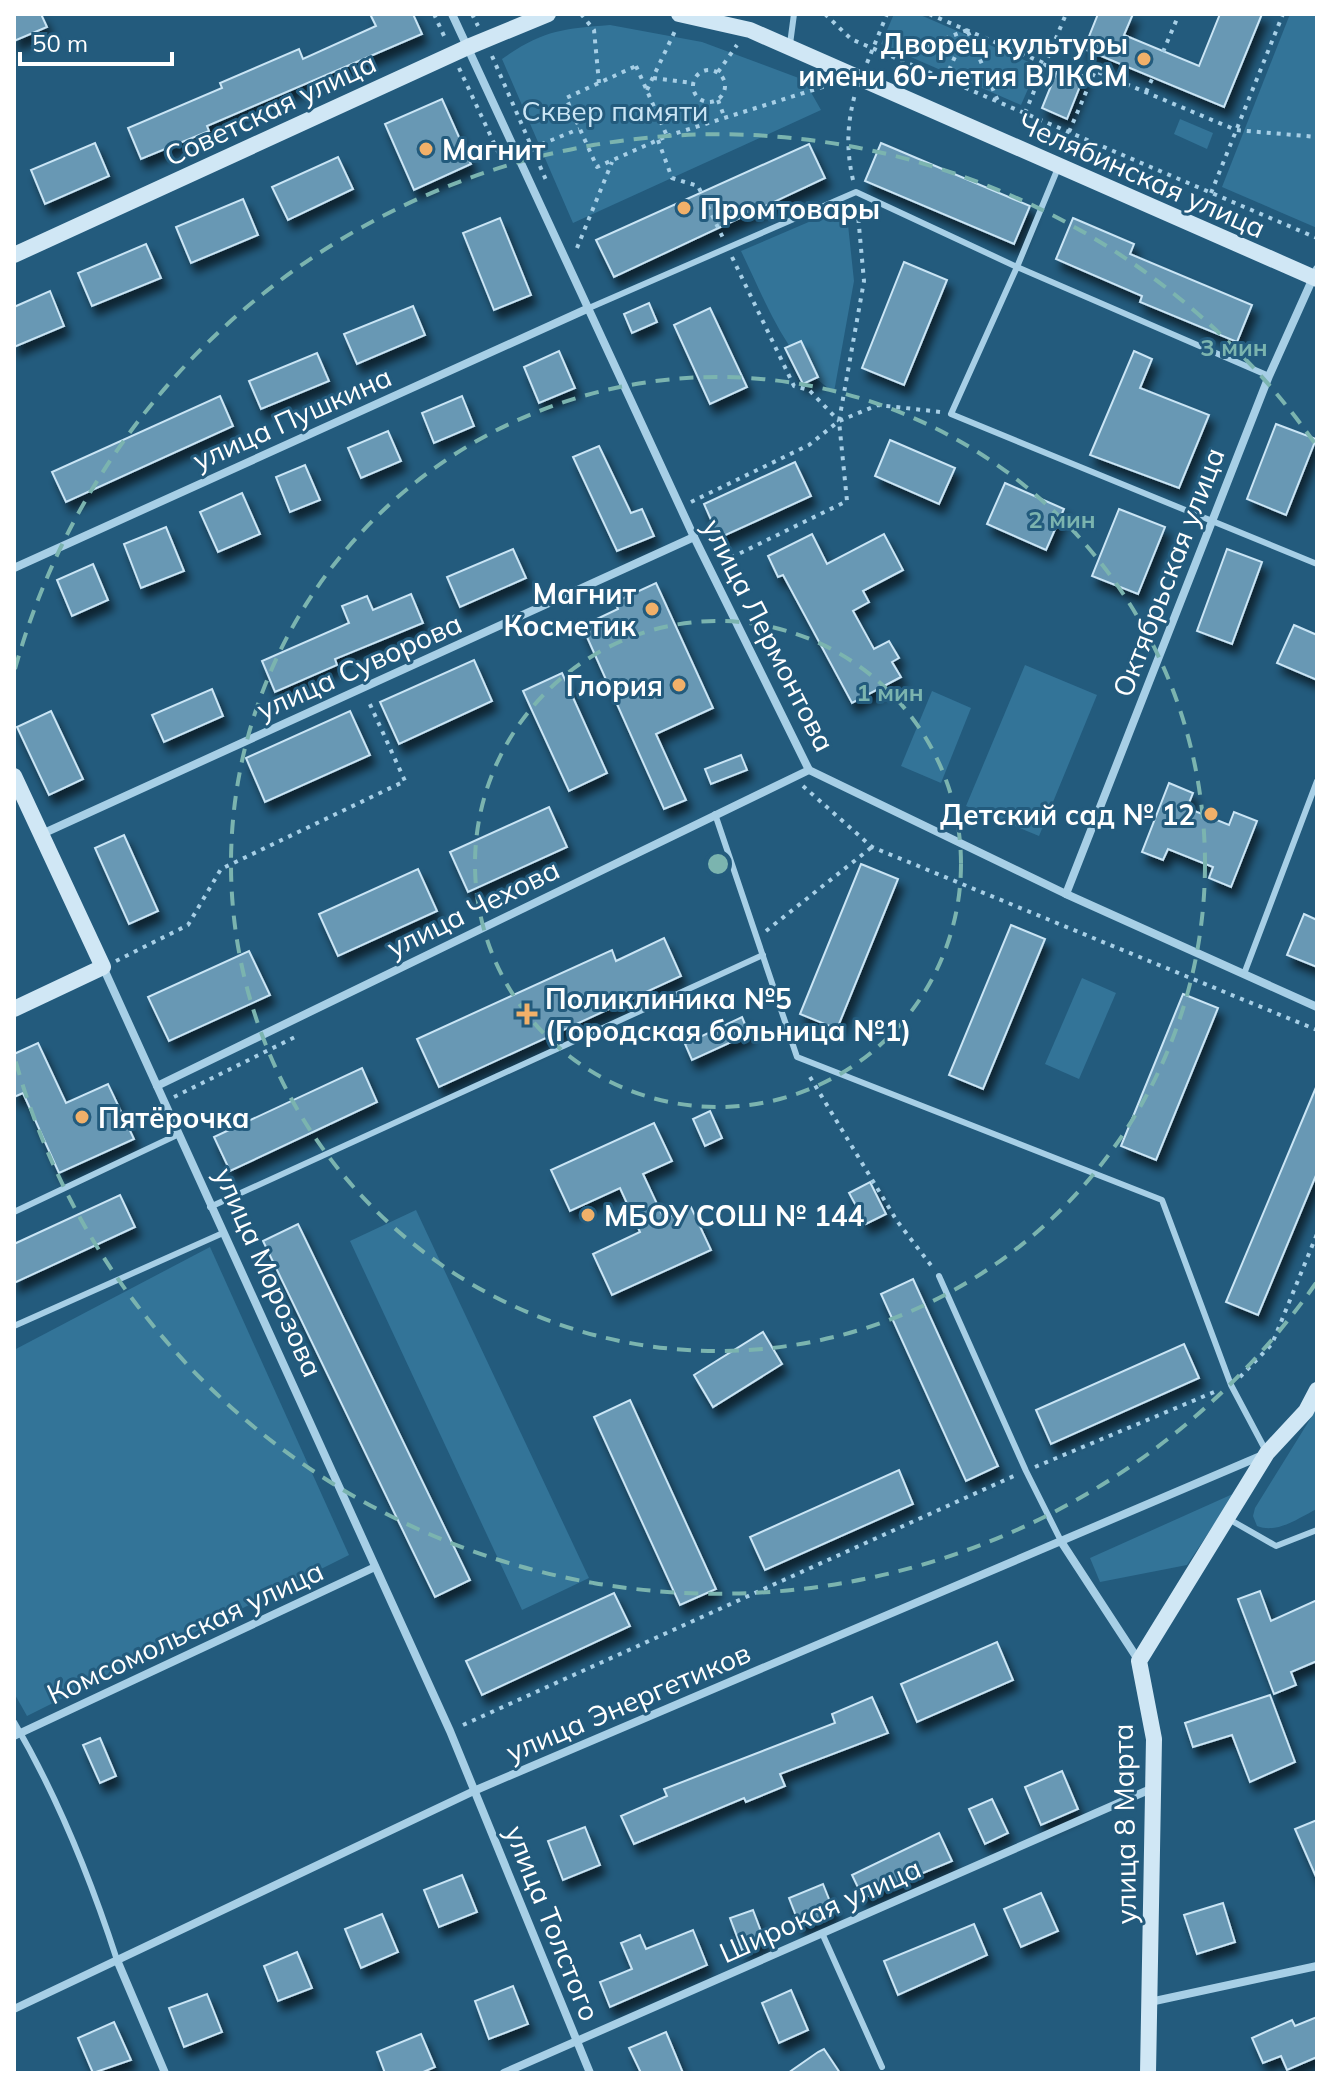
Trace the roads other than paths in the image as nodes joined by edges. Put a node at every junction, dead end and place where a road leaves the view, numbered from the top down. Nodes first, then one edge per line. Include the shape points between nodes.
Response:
1 (452, 14) edge
2 (548, 14) edge
3 (679, 14) edge
4 (794, 14) edge
5 (468, 47) junction
6 (789, 47) junction
7 (1059, 166) junction
8 (14, 255) edge
9 (1017, 267) junction
10 (1316, 275) edge
11 (589, 308) junction
12 (1269, 376) junction
13 (1211, 522) junction
14 (694, 537) junction
15 (1317, 564) edge
16 (14, 568) edge
17 (809, 770) junction
18 (14, 776) edge
19 (1317, 781) edge
20 (715, 814) junction
21 (42, 834) junction
22 (1066, 894) junction
23 (763, 955) junction
24 (103, 967) junction
25 (1244, 974) junction
26 (1317, 1007) edge
27 (14, 1009) edge
28 (157, 1086) junction
29 (179, 1134) junction
30 (210, 1207) junction
31 (14, 1212) edge
32 (223, 1233) junction
33 (939, 1276) road end
34 (14, 1326) edge
35 (1317, 1390) edge
36 (1267, 1453) junction
37 (1227, 1518) junction
38 (1317, 1530) edge
39 (1062, 1543) junction
40 (375, 1567) junction
41 (1139, 1661) junction
42 (14, 1722) edge
43 (17, 1735) edge
44 (1154, 1787) junction
45 (476, 1790) junction
46 (822, 1933) junction
47 (117, 1960) junction
48 (1317, 1966) edge
49 (1150, 2002) junction
50 (14, 2009) edge
51 (577, 2041) junction
52 (882, 2067) dead end
53 (165, 2073) edge
54 (504, 2073) edge
55 (590, 2073) edge
56 (1148, 2073) edge

1 - 5 street, улица Лермонтова
2 - 5 street, Советская улица
3 - 6 street, Челябинская улица via 750,30
4 - 6 lane
5 - 8 street, Советская улица
5 - 11 street, улица Лермонтова
6 - 7 street, Челябинская улица
7 - 9 lane
7 - 10 street, Челябинская улица
9 - 11 lane via 856,192
9 - 12 lane
9 - 13 lane via 951,414
10 - 12 street, Октябрьская улица
11 - 14 street, улица Лермонтова
11 - 16 street, улица Пушкина
12 - 13 street, Октябрьская улица
13 - 15 lane
13 - 22 street, Октябрьская улица
14 - 17 street, улица Лермонтова
14 - 21 street, улица Суворова
17 - 20 street, улица Чехова
17 - 22 street, улица Лермонтова
18 - 21 street, улица Морозова
19 - 25 lane
20 - 23 lane
20 - 28 street, улица Чехова
21 - 24 street, улица Морозова
22 - 25 street, улица Лермонтова
23 - 30 lane
23 - 36 lane via 797,1057 1162,1200 1231,1385
24 - 27 street
24 - 28 street, улица Морозова
25 - 26 street, улица Лермонтова
28 - 29 street, улица Морозова
29 - 30 street, улица Морозова
29 - 31 lane
30 - 32 street, улица Морозова
32 - 34 lane
32 - 40 street, улица Морозова
33 - 39 lane
35 - 36 street via 1306,1411
36 - 37 street
36 - 39 street, улица Энергетиков
37 - 38 lane via 1276,1546
37 - 41 street
39 - 41 street
39 - 45 street, улица Энергетиков
40 - 43 street, Комсомольская улица
40 - 45 street, улица Морозова
41 - 44 street, улица 8 Марта via 1154,1739
42 - 43 lane
43 - 47 lane via 47,1777
44 - 46 street, Широкая улица
44 - 49 street, улица 8 Марта
45 - 47 street, улица Энергетиков
45 - 51 street, улица Толстого
46 - 51 street, Широкая улица
46 - 52 lane
47 - 50 street, улица Энергетиков
47 - 53 street
48 - 49 street
49 - 56 street, улица 8 Марта
51 - 54 street, Широкая улица
51 - 55 street, улица Толстого

